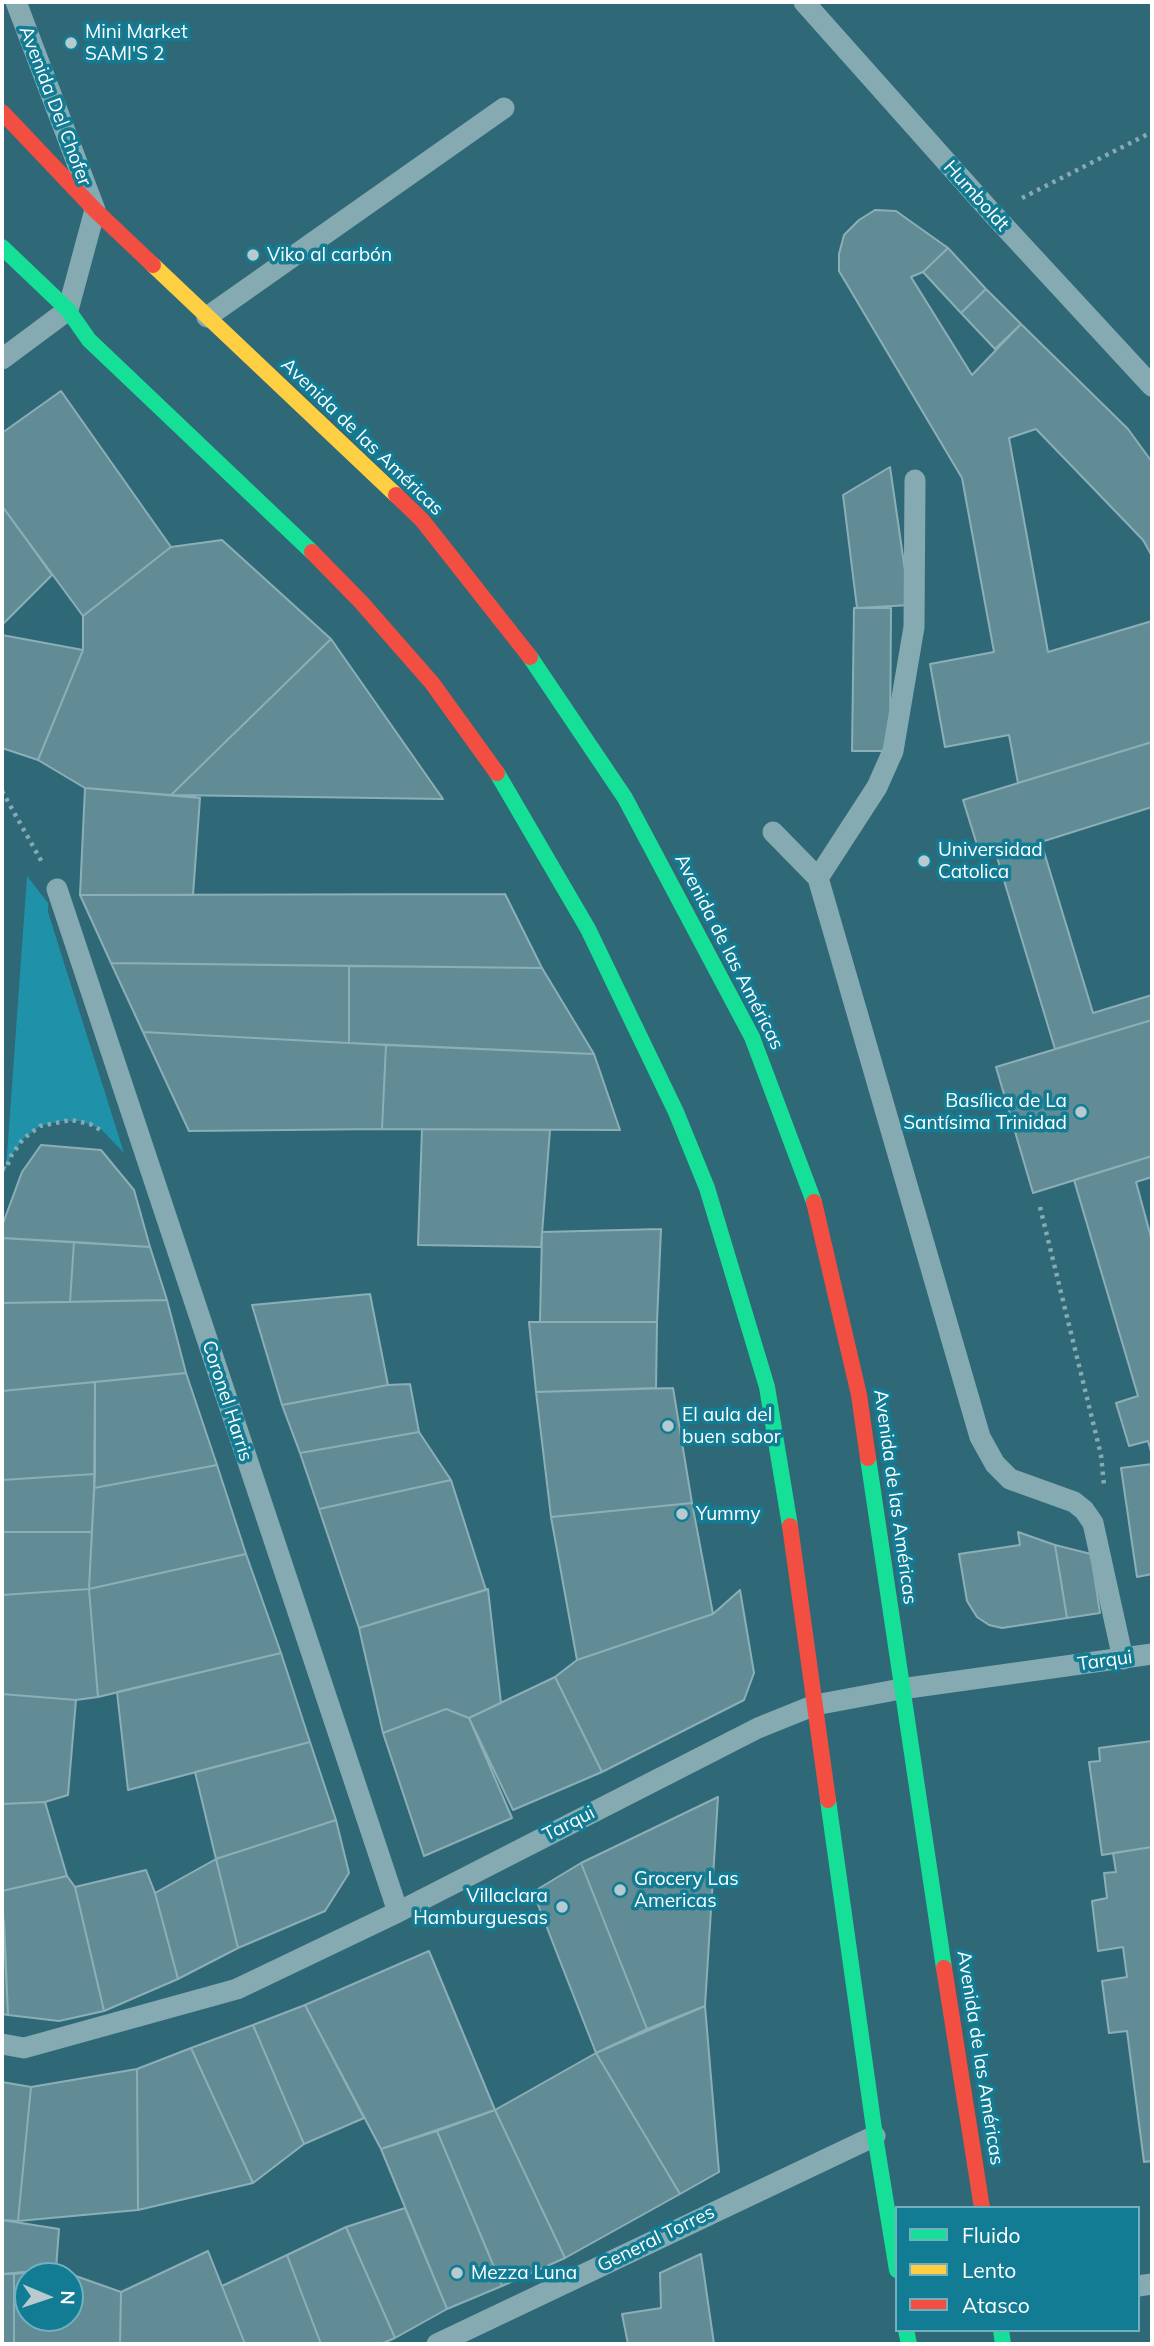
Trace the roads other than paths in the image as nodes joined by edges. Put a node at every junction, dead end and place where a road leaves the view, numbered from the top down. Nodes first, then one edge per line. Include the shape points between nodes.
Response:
1 (16, 2) edge
2 (804, 2) edge
3 (504, 108) dead end
4 (2, 113) edge
5 (95, 210) junction
6 (2, 247) edge
7 (68, 310) junction
8 (208, 317) junction
9 (2, 359) edge
10 (1152, 386) edge
11 (915, 480) dead end
12 (773, 832) dead end
13 (818, 878) junction
14 (57, 889) road end
15 (1152, 1654) edge
16 (1123, 1659) junction
17 (901, 1689) junction
18 (815, 1704) junction
19 (398, 1912) junction
20 (2, 2044) edge
21 (875, 2136) junction
22 (982, 2206) edge
23 (895, 2258) edge
24 (437, 2344) edge

1 - 5 street, Avenida Del Chofer
2 - 10 street, Humboldt
3 - 8 street
4 - 5 main road, Avenida de las Américas
5 - 7 street
5 - 8 main road, Avenida de las Américas
6 - 7 main road
7 - 9 street
7 - 18 main road via 89,340 362,602 432,683 492,764 588,929 676,1112 735,1275 767,1387
8 - 17 main road, Avenida de las Américas via 422,520 534,662 625,798 752,1037 815,1205 859,1395
11 - 13 street via 914,627 893,751 877,787
12 - 13 street
13 - 16 street via 980,1437 1010,1479 1074,1502 1093,1523
14 - 19 street, Coronel Harris
15 - 16 street, Tarqui
16 - 17 street, Tarqui
17 - 18 street, Tarqui
17 - 22 main road, Avenida de las Américas
18 - 19 street, Tarqui via 758,1728
18 - 21 main road
19 - 20 street, Tarqui via 237,1989 24,2048
21 - 23 main road
21 - 24 street, General Torres

